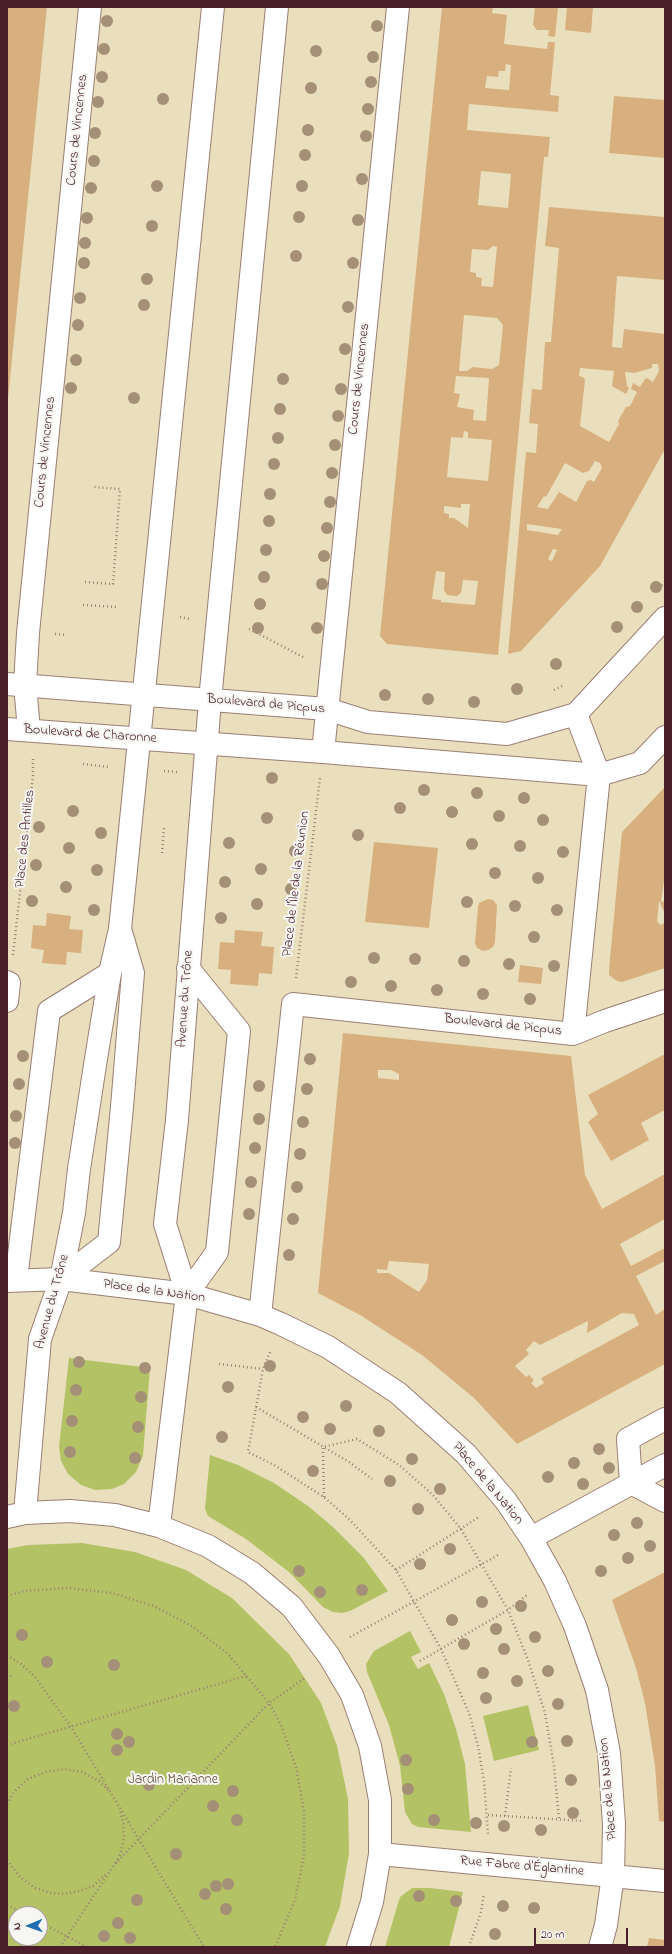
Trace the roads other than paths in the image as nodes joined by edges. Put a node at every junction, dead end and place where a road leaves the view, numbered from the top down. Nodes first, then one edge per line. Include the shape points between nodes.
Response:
1 (90, 7) edge
2 (213, 7) edge
3 (277, 7) edge
4 (398, 7) edge
5 (665, 618) edge
6 (16, 685) edge
7 (144, 694) junction
8 (210, 700) junction
9 (327, 709) junction
10 (576, 714) junction
11 (7, 729) edge
12 (30, 730) junction
13 (665, 737) edge
14 (140, 738) junction
15 (206, 743) junction
16 (322, 761) junction
17 (599, 775) junction
18 (120, 929) junction
19 (188, 968) junction
20 (110, 973) junction
21 (665, 1001) edge
22 (573, 1034) junction
23 (61, 1279) junction
24 (12, 1280) edge
25 (187, 1294) junction
26 (260, 1315) junction
27 (665, 1419) edge
28 (665, 1465) edge
29 (631, 1483) junction
30 (665, 1501) edge
31 (16, 1515) edge
32 (160, 1526) junction
33 (531, 1538) junction
34 (380, 1854) junction
35 (612, 1875) junction
36 (665, 1881) edge
37 (358, 1947) edge
38 (600, 1947) edge

1 - 6 main road, Cours de Vincennes via 28,633
2 - 7 main road
3 - 8 main road
4 - 9 main road, Cours de Vincennes
5 - 10 main road
6 - 7 main road
6 - 12 main road, Cours de Vincennes
7 - 8 main road, Boulevard de Picpus
7 - 14 main road, Avenue du Trône
8 - 9 main road, Boulevard de Picpus
8 - 15 main road, Avenue du Trône
9 - 10 main road, Boulevard de Picpus via 368,722 507,734
9 - 16 main road, Cours de Vincennes
10 - 17 main road, Boulevard de Picpus
11 - 12 main road, Boulevard de Charonne
12 - 14 main road, Boulevard de Charonne
13 - 17 main road via 640,763
14 - 15 main road, Boulevard de Charonne
14 - 18 main road, Avenue du Trône
15 - 16 main road
15 - 19 main road, Avenue du Trône
16 - 17 main road
17 - 22 main road, Boulevard de Picpus
18 - 20 main road, Avenue du Trône
18 - 23 main road via 133,974 109,1242
19 - 25 main road, Avenue du Trône via 177,1120 165,1224
19 - 25 main road, Avenue du Trône via 239,1031 217,1252
20 - 23 main road, Avenue du Trône via 74,1213
20 - 24 main road via 49,1011
21 - 22 main road
22 - 26 main road, Boulevard de Picpus via 293,1004
23 - 24 main road, Place de la Nation
23 - 25 main road, Place de la Nation
23 - 31 main road, Avenue du Trône via 40,1339
25 - 26 main road, Place de la Nation
25 - 32 main road, Avenue du Trône
26 - 33 main road, Place de la Nation via 328,1348 398,1393 466,1454 506,1501
27 - 29 main road via 628,1439
28 - 29 main road
29 - 30 main road
29 - 33 main road
31 - 32 main road via 70,1511 115,1515
32 - 34 main road via 208,1546 252,1573 292,1607 329,1656 352,1695 370,1746 380,1800
33 - 35 main road, Place de la Nation via 555,1581 575,1626 597,1690 609,1753 614,1824
34 - 35 main road, Rue Fabre d'Églantine
34 - 37 main road via 372,1902
35 - 36 main road, Rue Fabre d'Églantine
35 - 38 main road, Place de la Nation via 606,1924

